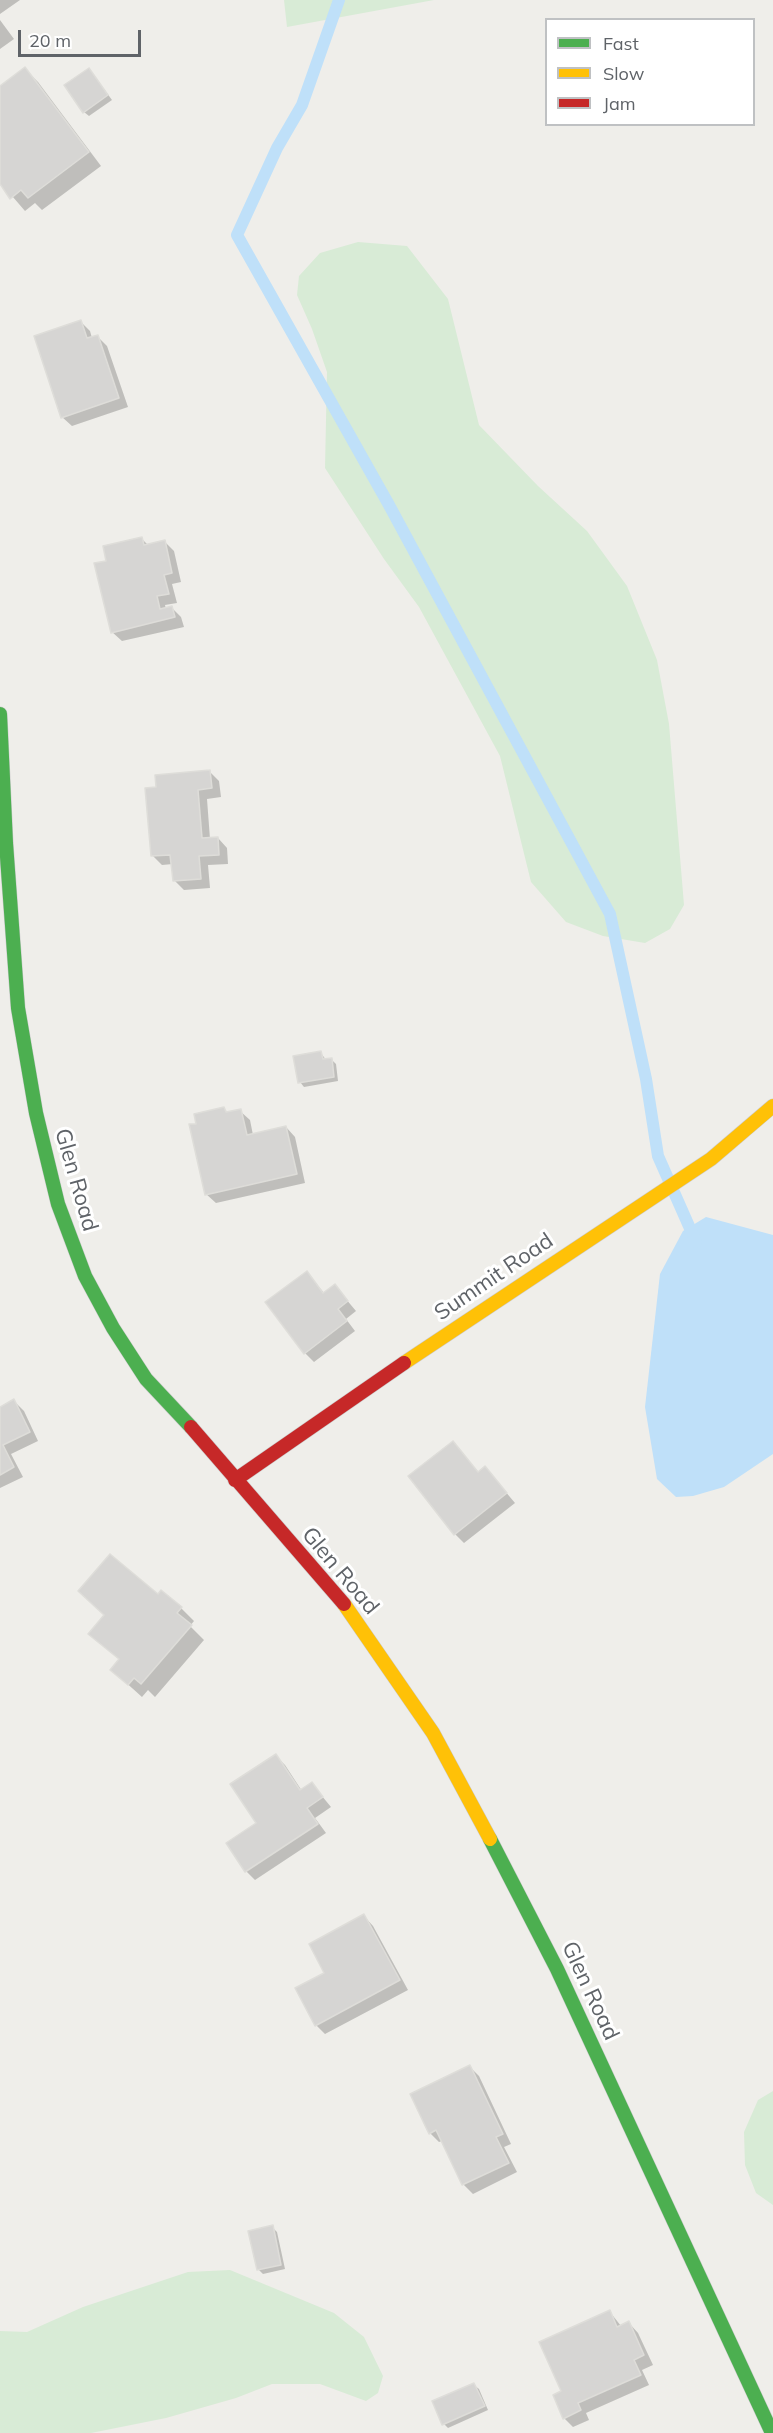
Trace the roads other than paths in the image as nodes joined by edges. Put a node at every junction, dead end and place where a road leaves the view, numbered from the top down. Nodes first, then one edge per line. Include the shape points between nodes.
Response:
1 (0, 714) edge
2 (773, 1106) edge
3 (235, 1480) junction
4 (772, 2433) edge

1 - 3 street, Glen Road via 18,1008 36,1113 58,1204 85,1276 113,1328 146,1379
2 - 3 street, Summit Road via 711,1159 470,1317
3 - 4 street, Glen Road via 349,1610 433,1733 557,1969

